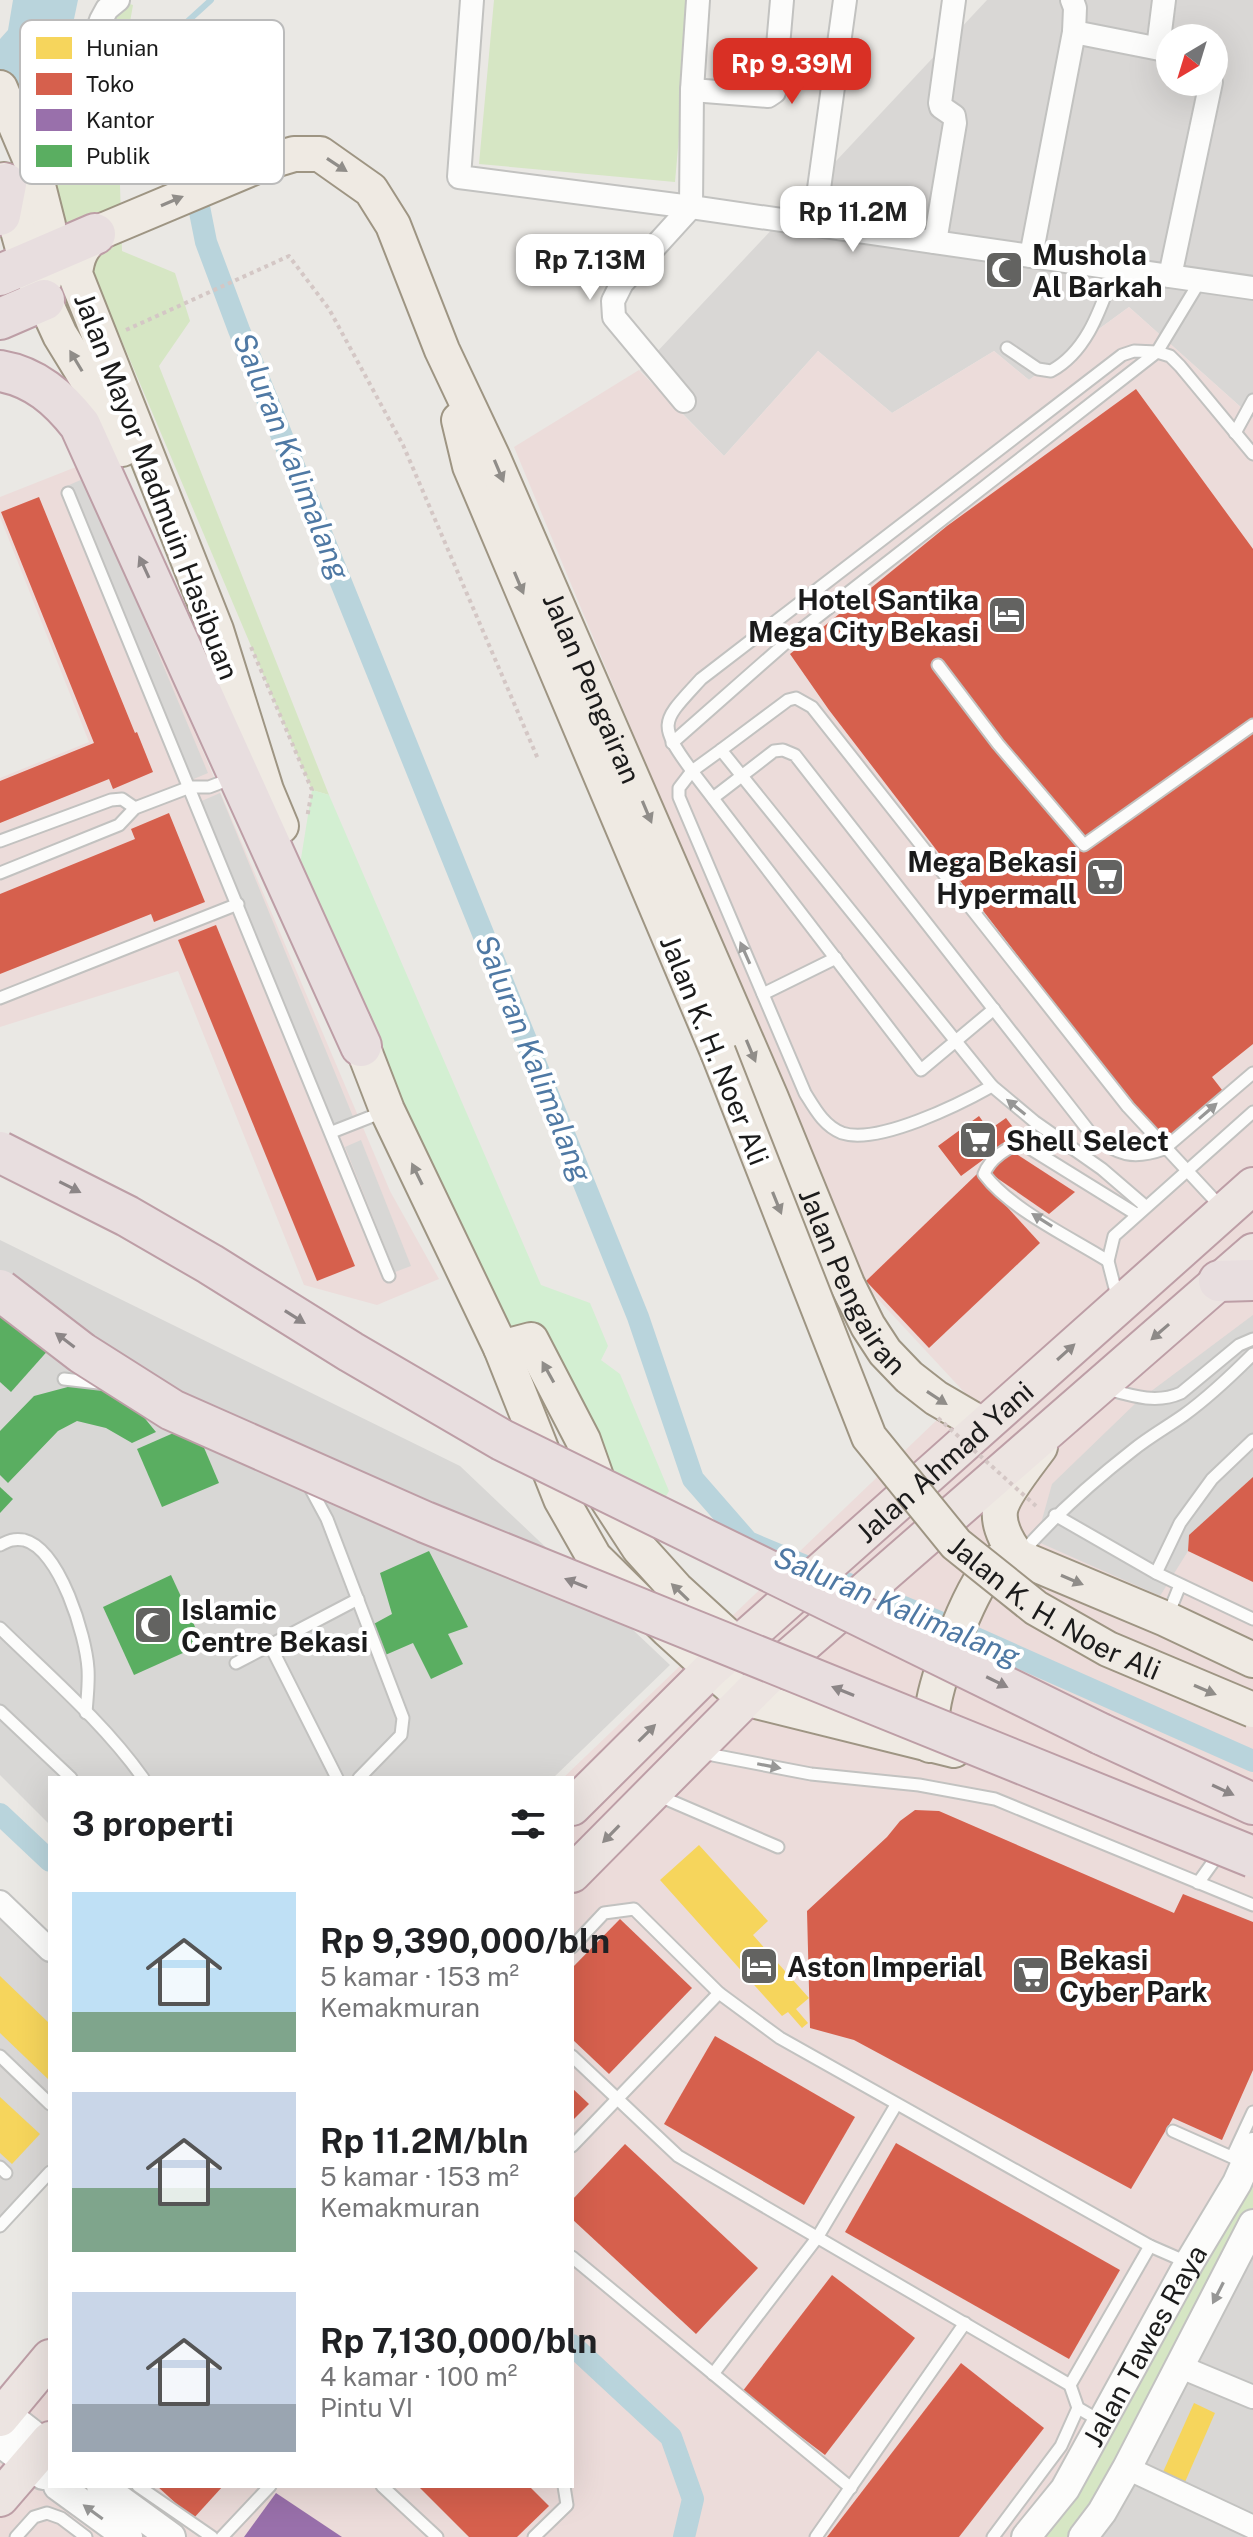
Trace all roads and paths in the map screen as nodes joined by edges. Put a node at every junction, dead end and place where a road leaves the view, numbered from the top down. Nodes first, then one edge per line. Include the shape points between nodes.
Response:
1 (117, 0) edge
2 (472, 0) edge
3 (698, 0) edge
4 (782, 0) edge
5 (845, 0) edge
6 (954, 0) edge
7 (1072, 0) edge
8 (1164, 0) edge
9 (101, 20) edge
10 (1164, 24) edge
11 (1074, 32) junction
12 (1156, 48) edge
13 (0, 88) edge
14 (692, 90) junction
15 (1208, 96) edge
16 (284, 157) edge
17 (11, 178) edge
18 (214, 184) edge
19 (691, 207) junction
20 (814, 225) junction
21 (97, 233) junction
22 (935, 242) junction
23 (30, 255) edge
24 (1031, 256) junction
25 (1115, 269) junction
26 (1170, 276) junction
27 (1200, 281) junction
28 (1253, 288) edge
29 (44, 300) junction
30 (174, 309) dead end
31 (0, 319) edge
32 (1007, 348) dead end
33 (442, 350) junction
34 (1157, 352) junction
35 (0, 371) edge
36 (1253, 400) edge
37 (684, 401) dead end
38 (1235, 433) junction
39 (1253, 454) edge
40 (68, 493) dead end
41 (938, 665) dead end
42 (1253, 725) edge
43 (672, 743) junction
44 (721, 750) junction
45 (538, 759) dead end
46 (692, 771) junction
47 (742, 774) junction
48 (255, 778) junction
49 (190, 787) junction
50 (713, 798) junction
51 (135, 808) junction
52 (0, 841) edge
53 (0, 873) edge
54 (238, 904) junction
55 (836, 958) junction
56 (763, 994) junction
57 (0, 998) edge
58 (994, 1009) junction
59 (957, 1042) junction
60 (361, 1046) joint
61 (1253, 1073) edge
62 (992, 1086) junction
63 (387, 1110) junction
64 (1253, 1112) edge
65 (332, 1132) junction
66 (1164, 1149) junction
67 (0, 1152) edge
68 (1187, 1172) junction
69 (1253, 1186) edge
70 (1140, 1210) junction
71 (1224, 1211) junction
72 (1253, 1252) edge
73 (1108, 1261) junction
74 (389, 1276) dead end
75 (1236, 1280) edge
76 (0, 1290) edge
77 (1119, 1305) junction
78 (1253, 1339) edge
79 (501, 1348) junction
80 (1253, 1354) edge
81 (64, 1379) dead end
82 (1098, 1387) junction
83 (209, 1412) dead end
84 (1063, 1417) junction
85 (938, 1418) dead end
86 (984, 1426) junction
87 (260, 1436) dead end
88 (1253, 1440) edge
89 (600, 1488) junction
90 (1038, 1508) dead end
91 (1055, 1515) junction
92 (0, 1545) edge
93 (1012, 1550) junction
94 (1156, 1573) junction
95 (1180, 1585) junction
96 (358, 1599) junction
97 (1166, 1619) junction
98 (1253, 1619) edge
99 (0, 1628) edge
100 (270, 1645) junction
101 (724, 1658) junction
102 (1253, 1660) edge
103 (236, 1663) dead end
104 (774, 1670) junction
105 (744, 1698) junction
106 (1253, 1710) edge
107 (0, 1711) edge
108 (86, 1713) junction
109 (930, 1745) junction
110 (692, 1752) junction
111 (69, 1776) edge
112 (142, 1776) edge
113 (336, 1776) edge
114 (361, 1776) edge
115 (651, 1793) junction
116 (1253, 1804) edge
117 (574, 1805) edge
118 (778, 1847) dead end
119 (1244, 1854) edge
120 (574, 1872) edge
121 (1198, 1883) junction
122 (0, 1902) edge
123 (1253, 1905) edge
124 (574, 1945) edge
125 (48, 1948) edge
126 (719, 1993) junction
127 (0, 2056) edge
128 (574, 2058) edge
129 (617, 2099) junction
130 (48, 2102) edge
131 (896, 2105) junction
132 (1253, 2112) edge
133 (1173, 2131) dead end
134 (574, 2144) edge
135 (1244, 2168) edge
136 (48, 2174) edge
137 (1253, 2224) edge
138 (0, 2226) edge
139 (817, 2238) junction
140 (1150, 2246) junction
141 (574, 2259) edge
142 (1189, 2263) junction
143 (965, 2323) junction
144 (48, 2361) edge
145 (1181, 2367) junction
146 (713, 2374) junction
147 (1070, 2385) junction
148 (1253, 2397) edge
149 (1090, 2415) junction
150 (1, 2420) edge
151 (45, 2456) edge
152 (1127, 2468) junction
153 (61, 2488) edge
154 (104, 2488) edge
155 (141, 2488) edge
156 (268, 2488) edge
157 (384, 2488) edge
158 (564, 2488) edge
159 (851, 2488) junction
160 (1065, 2489) junction
161 (0, 2498) edge
162 (1102, 2512) junction
163 (1242, 2528) edge
164 (16, 2537) edge
165 (86, 2537) edge
166 (128, 2537) edge
167 (171, 2537) edge
168 (212, 2537) edge
169 (222, 2537) edge
170 (437, 2537) edge
171 (534, 2537) edge
172 (816, 2537) edge
173 (993, 2537) edge
174 (1026, 2537) edge
175 (1083, 2537) edge

1 - 9 street
2 - 19 street via 459,177
3 - 14 street
4 - 14 street via 774,92 768,96
5 - 20 street
6 - 22 street via 940,103 955,123
7 - 11 street
8 - 10 street
11 - 12 street
11 - 24 street
13 - 17 main road
14 - 19 street
15 - 26 street
16 -> 33 main road, Jalan Pengairan via 320,154 371,190 393,225
17 - 23 main road
21 -> 18 main road, Jalan Pengairan
19 - 20 street
19 - 37 street via 622,283 613,301 614,317
20 - 22 street
21 - 23 highway
21 - 48 main road, Jalan Mayor Madmuin Hasibuan via 82,246 75,274 216,630
22 - 24 street
23 - 29 main road
24 - 25 street
25 - 26 street
25 - 32 lane via 1080,347 1063,365 1051,371 1038,369
26 - 27 street
27 - 28 street
27 - 34 lane
29 - 31 highway
48 -> 29 main road, Jalan Mayor Madmuin Hasibuan via 127,458
30 - 45 path via 289,256 329,309 403,445
33 -> 86 main road, Jalan Pengairan via 868,1326 909,1377
33 -> 106 main road, Jalan K. H. Noer Ali, bridge via 470,466 718,1052 869,1437 956,1544 1036,1608 1108,1649
34 - 38 lane via 1180,366
34 - 43 lane via 798,632
34 - 43 lane via 1122,355 701,679 669,715
48 -> 35 highway via 80,425 63,403 37,384
36 - 38 lane
38 - 39 lane
40 - 49 lane
41 - 42 lane via 1084,845
43 - 46 lane
44 - 46 lane
44 - 47 lane
44 - 66 lane via 788,700 796,698 812,707
46 - 50 lane
56 -> 46 lane via 679,797 679,788
47 - 50 lane
47 - 58 lane via 774,751 795,755
47 - 59 lane
48 - 49 lane
48 - 60 highway
49 - 51 lane
49 - 54 lane
50 - 55 lane
51 - 52 lane via 122,799 111,800
51 - 53 lane via 119,825
54 - 57 lane
54 - 65 lane
55 - 56 lane
55 - 59 lane via 921,1070
56 - 62 lane via 805,1093 820,1117 841,1132 867,1136 950,1109
58 - 59 lane
58 - 66 lane via 1100,1142 1128,1155
59 - 62 lane
60 - 63 main road
66 -> 61 lane
70 -> 62 lane via 1102,1169
63 - 65 lane
79 -> 63 main road
64 - 68 lane
65 - 74 lane
66 - 68 lane
67 -> 89 highway, bridge via 127,1216 488,1432
68 - 70 lane
68 - 71 lane
69 - 71 highway, Jalan Ahmad Yani
70 - 73 lane via 1114,1236
73 -> 70 lane via 1009,1197 990,1181 988,1164 1023,1144
71 - 77 highway, Jalan Ahmad Yani
72 - 75 highway, Jalan Ahmad Yani
73 - 77 lane
75 -> 82 highway, Jalan Ahmad Yani
119 -> 76 highway, bridge via 425,1522 172,1410 82,1353
86 -> 77 highway, Jalan Ahmad Yani
78 - 82 lane via 1170,1398
89 -> 79 main road via 583,1440 531,1340
79 - 101 main road via 561,1499 594,1557 668,1630
80 - 91 lane via 1225,1382
81 - 83 lane via 112,1384
82 - 84 highway, Jalan Ahmad Yani
84 - 93 main road, Jalan Ahmad Yani via 1000,1511
84 - 104 highway, Jalan Ahmad Yani
85 - 90 path, bridge
86 - 101 highway, Jalan Ahmad Yani
87 - 96 lane via 282,1451 306,1482 327,1519
88 - 94 lane via 1212,1479 1180,1523
101 -> 89 main road
89 -> 116 highway, bridge
91 - 93 lane
91 - 94 lane
92 - 108 lane via 26,1540 43,1551 59,1575 88,1668
93 -> 97 main road, Jalan K. H. Noer Ali
93 - 109 main road via 977,1587 945,1665
94 - 95 lane
95 - 97 lane
95 - 98 lane
96 - 100 lane
96 - 114 lane via 403,1718 401,1735
97 - 102 main road, Jalan K. H. Noer Ali
99 - 108 lane
100 - 103 lane
100 - 113 lane
101 - 104 main road
101 - 105 main road
117 -> 101 highway, Jalan Ahmad Yani
104 - 105 highway, Jalan Ahmad Yani
105 - 109 main road
105 - 110 highway, Jalan Ahmad Yani
107 - 111 lane
108 - 112 lane
109 - 119 main road via 1046,1772
110 - 115 highway, Jalan Ahmad Yani
110 -> 121 lane via 995,1799
115 - 118 lane
115 -> 120 highway, Jalan Ahmad Yani
119 - 121 lane
121 - 123 lane
122 - 125 street
124 - 126 lane via 604,1913 634,1909
126 - 129 lane
126 - 131 lane via 780,2038
127 - 130 lane
128 - 129 lane
129 - 134 lane
129 - 139 lane via 678,2156
131 - 139 lane
131 - 140 lane
132 - 135 lane
133 - 135 lane
135 - 142 street, Jalan Tawes Raya
136 - 138 lane
137 -> 145 street, Jalan Tawes Raya
139 - 143 lane
139 - 146 lane
140 - 142 lane
140 - 147 lane
141 - 146 lane
142 - 149 street, Jalan Tawes Raya
143 - 147 lane
143 - 159 lane
144 - 150 highway
145 - 148 street
145 - 152 street, Jalan Tawes Raya
146 - 159 lane
147 - 149 lane
149 - 160 street, Jalan Tawes Raya
149 - 173 lane
150 - 151 street
151 - 161 highway
152 - 162 street, Jalan Tawes Raya
152 - 163 street
166 -> 153 street
154 - 167 street
155 - 168 lane
156 - 169 lane
157 - 170 lane
158 - 171 lane via 567,2505
159 - 172 lane
160 - 162 street
160 - 174 street, Jalan Tawes Raya
162 - 175 street, Jalan Tawes Raya
164 - 165 lane via 34,2517 47,2513

